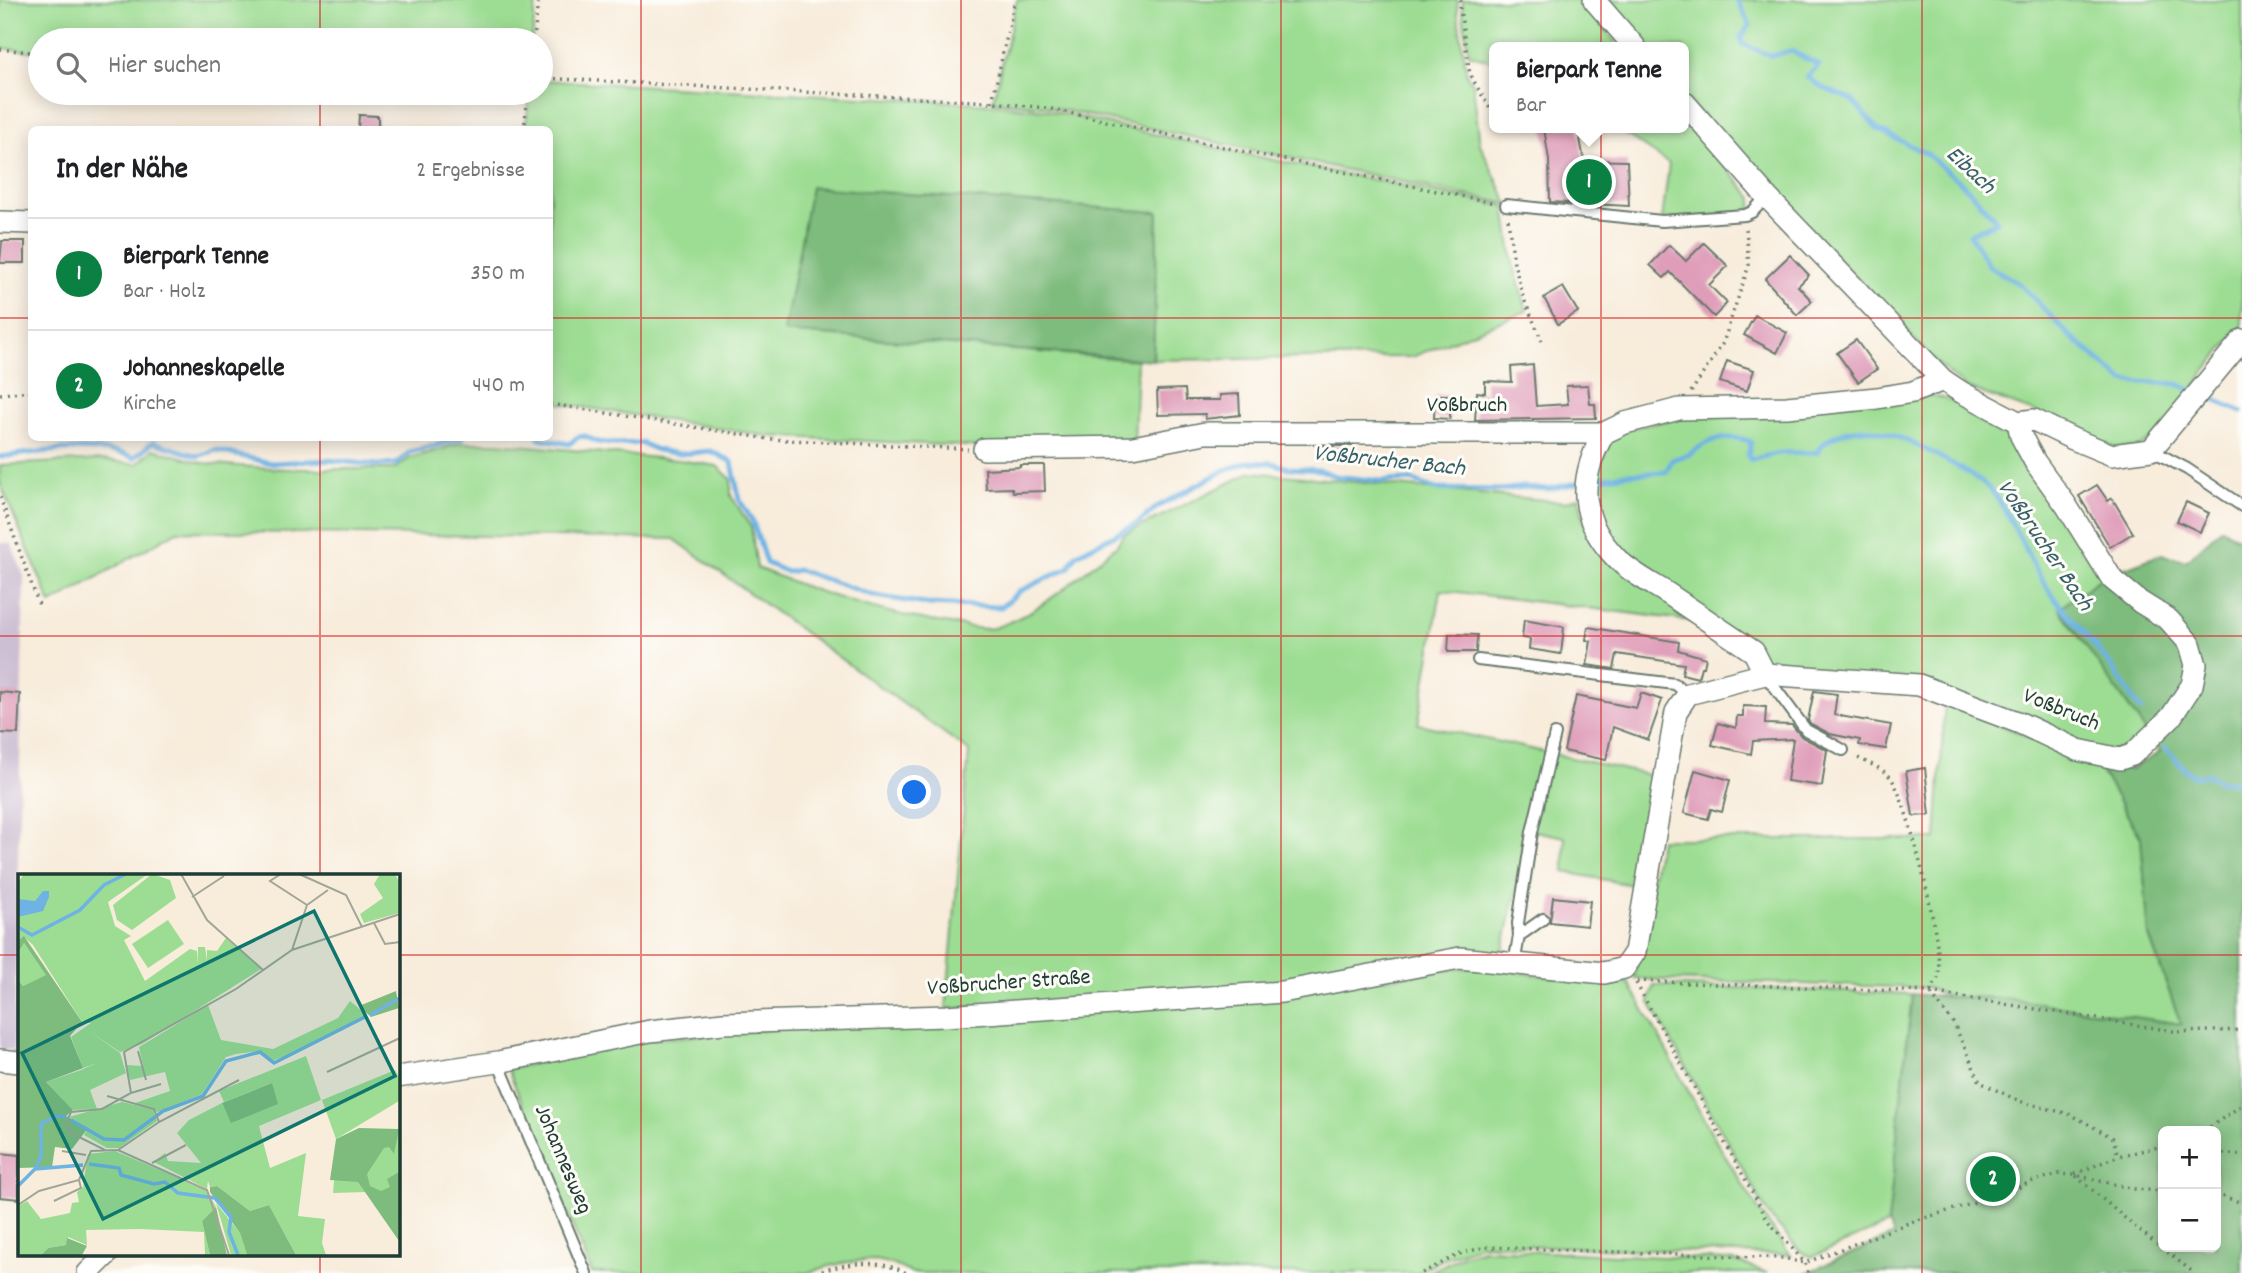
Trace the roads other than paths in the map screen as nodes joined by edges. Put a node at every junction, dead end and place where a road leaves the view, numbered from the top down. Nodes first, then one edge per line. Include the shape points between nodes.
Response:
1 (1594, 0) edge
2 (1631, 42) edge
3 (1689, 108) edge
4 (1767, 197) junction
5 (1506, 205) road end
6 (0, 222) edge
7 (28, 223) edge
8 (2242, 340) edge
9 (1944, 380) junction
10 (2018, 422) junction
11 (1604, 433) junction
12 (984, 449) road end
13 (2151, 450) junction
14 (2242, 506) edge
15 (1478, 660) dead end
16 (1765, 674) junction
17 (1688, 694) junction
18 (1555, 734) dead end
19 (1843, 750) road end
20 (1543, 919) dead end
21 (1519, 936) junction
22 (1514, 964) junction
23 (0, 1059) edge
24 (18, 1062) edge
25 (498, 1062) junction
26 (399, 1077) edge
27 (105, 1256) edge
28 (88, 1273) edge
29 (586, 1273) edge

1 - 2 street
3 - 4 street
4 - 5 lane via 1745,215 1662,221
4 - 9 street
6 - 7 street
8 - 13 street
9 - 10 street
9 - 11 street, Voßbruch via 1913,392 1877,398 1787,407 1679,409
10 - 13 street via 2034,420 2112,455
10 - 16 street, Voßbruch via 2035,462 2112,579 2169,620 2190,644 2196,665 2192,685 2171,717 2132,755 2120,759 2078,750 1919,685
11 - 12 street, Voßbruch via 1205,433 1133,447
11 - 16 street via 1587,470 1584,494 1595,530 1618,560 1754,652
13 - 14 lane
15 - 17 lane via 1675,684
16 - 17 street, Voßbruch
16 - 19 lane via 1806,730
17 - 22 street, Voßbrucher Straße via 1676,712 1629,974
18 - 21 lane via 1532,832
20 - 21 lane
21 - 22 lane
22 - 25 street, Voßbrucher Straße via 1460,958 1269,993 946,1016 723,1023 650,1031
23 - 24 street
25 - 26 street, Voßbrucher Straße
25 - 29 lane, Johannesweg
27 - 28 street

